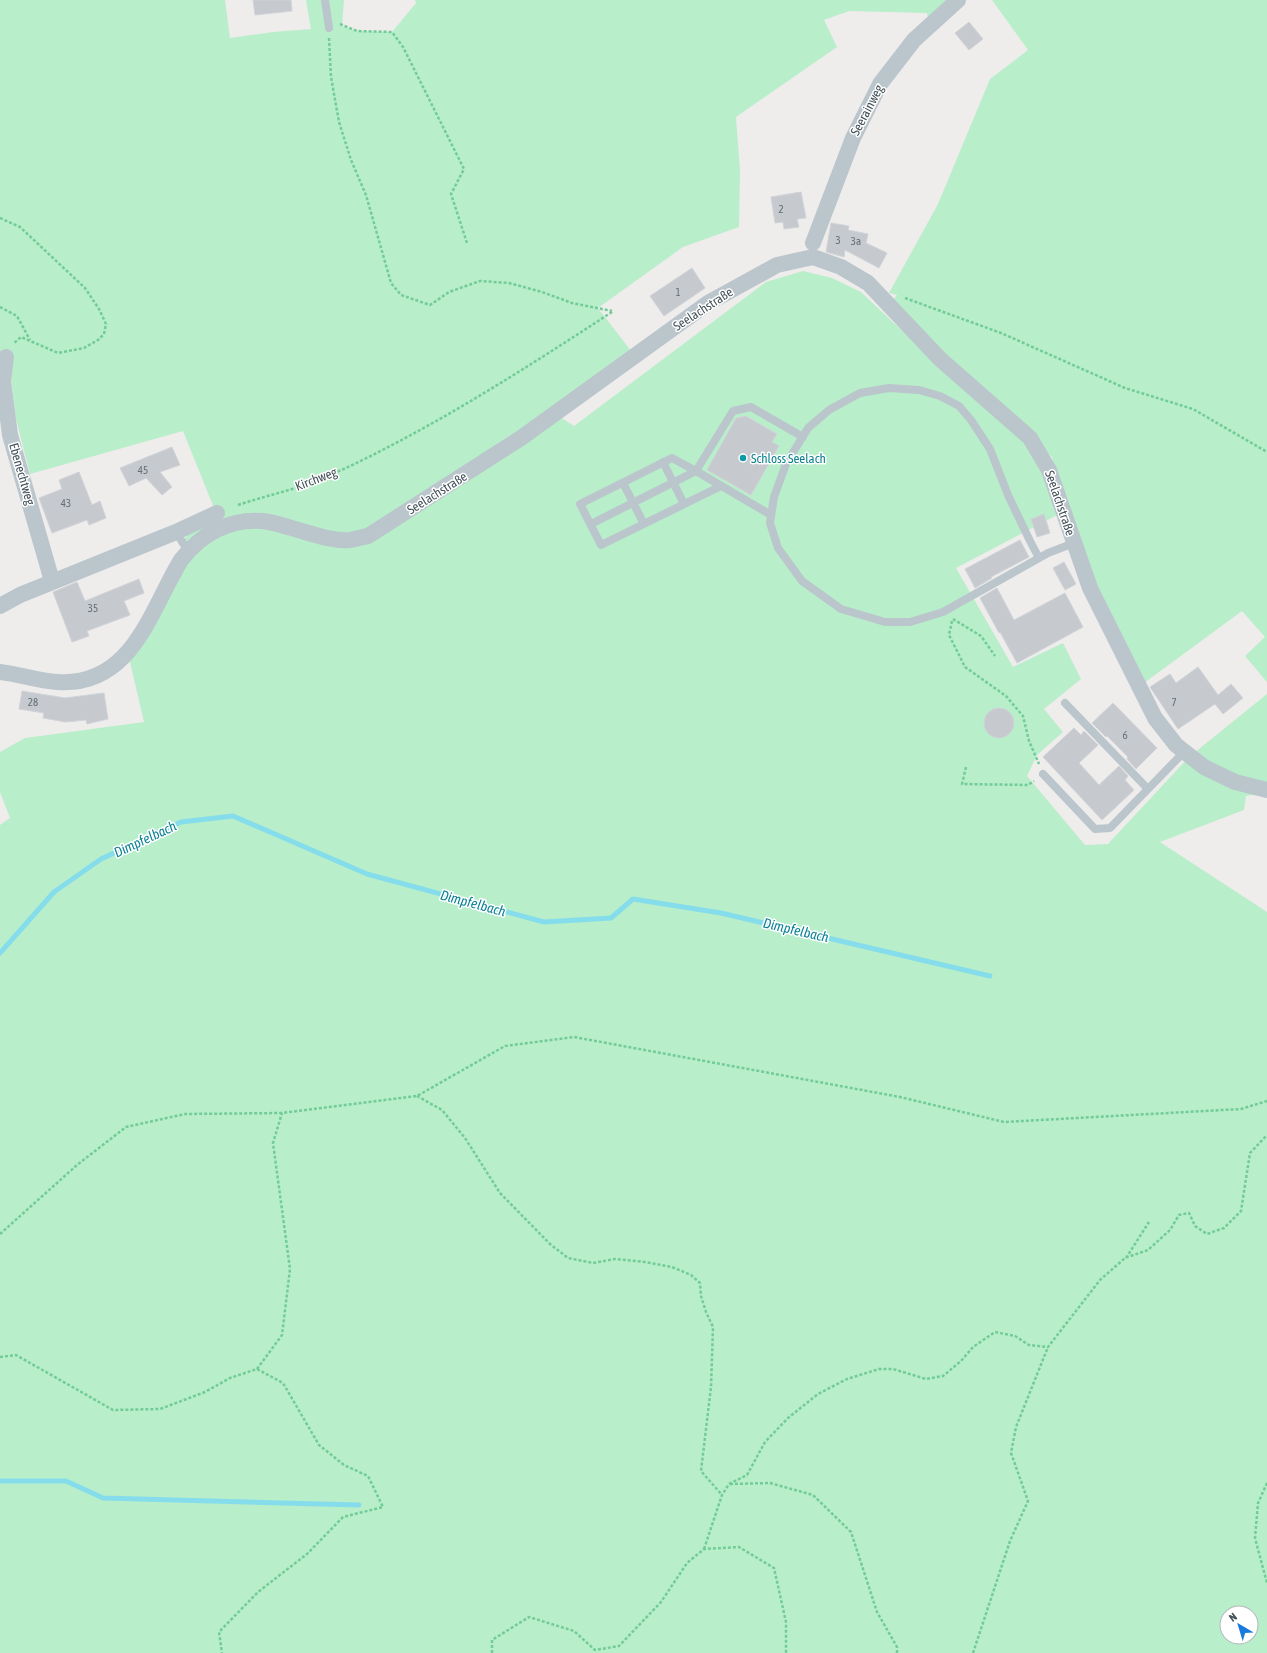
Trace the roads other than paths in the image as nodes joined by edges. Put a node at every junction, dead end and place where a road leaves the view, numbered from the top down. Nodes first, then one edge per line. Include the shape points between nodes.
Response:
1 (325, 0) edge
2 (958, 0) edge
3 (329, 28) road end
4 (813, 243) dead end
5 (6, 357) road end
6 (803, 437) junction
7 (663, 462) junction
8 (696, 471) junction
9 (623, 483) junction
10 (673, 483) junction
11 (721, 486) junction
12 (633, 503) junction
13 (684, 504) junction
14 (217, 513) road end
15 (771, 515) junction
16 (591, 524) junction
17 (644, 524) junction
18 (176, 532) junction
19 (1074, 542) junction
20 (188, 550) junction
21 (1039, 558) junction
22 (52, 581) junction
23 (0, 606) edge
24 (0, 672) edge
25 (1065, 703) dead end
26 (1184, 752) junction
27 (1043, 774) road end
28 (1148, 789) junction
29 (1267, 790) edge

1 - 3 lane
2 - 4 street, Seerainweg via 914,40 880,84 853,138
5 - 22 street, Ebenechtweg via 3,381 10,435
6 - 8 lane via 751,407 733,411
6 - 15 lane via 786,464 774,497
6 - 21 lane via 808,428 829,410 860,394 889,388 919,390 940,396 959,406 990,449 1008,495
7 - 8 lane via 672,458
7 - 9 lane
7 - 10 lane
8 - 10 lane
8 - 11 lane
9 - 12 lane
9 - 16 lane via 580,504
10 - 12 lane
10 - 13 lane
11 - 13 lane
11 - 15 lane
12 - 16 lane
12 - 17 lane
13 - 17 lane
14 - 18 street
15 - 21 lane via 770,523 778,548 802,581 841,609 885,622 910,622 942,612
16 - 17 lane via 601,545
18 - 20 lane
18 - 22 street
19 - 20 street, Seelachstraße via 1049,470 1030,438 940,359 868,284 841,267 813,257 777,265 708,303 521,438 368,536 349,540 328,538 274,523 250,521 215,530
19 - 21 lane
19 - 26 street, Seelachstraße via 1090,588 1146,702 1165,732
20 - 24 street, Seelachstraße via 136,642 118,663 83,680 58,682
22 - 23 street
25 - 28 lane
26 - 28 lane
26 - 29 street, Seelachstraße via 1219,775
27 - 28 lane via 1095,829 1110,828

